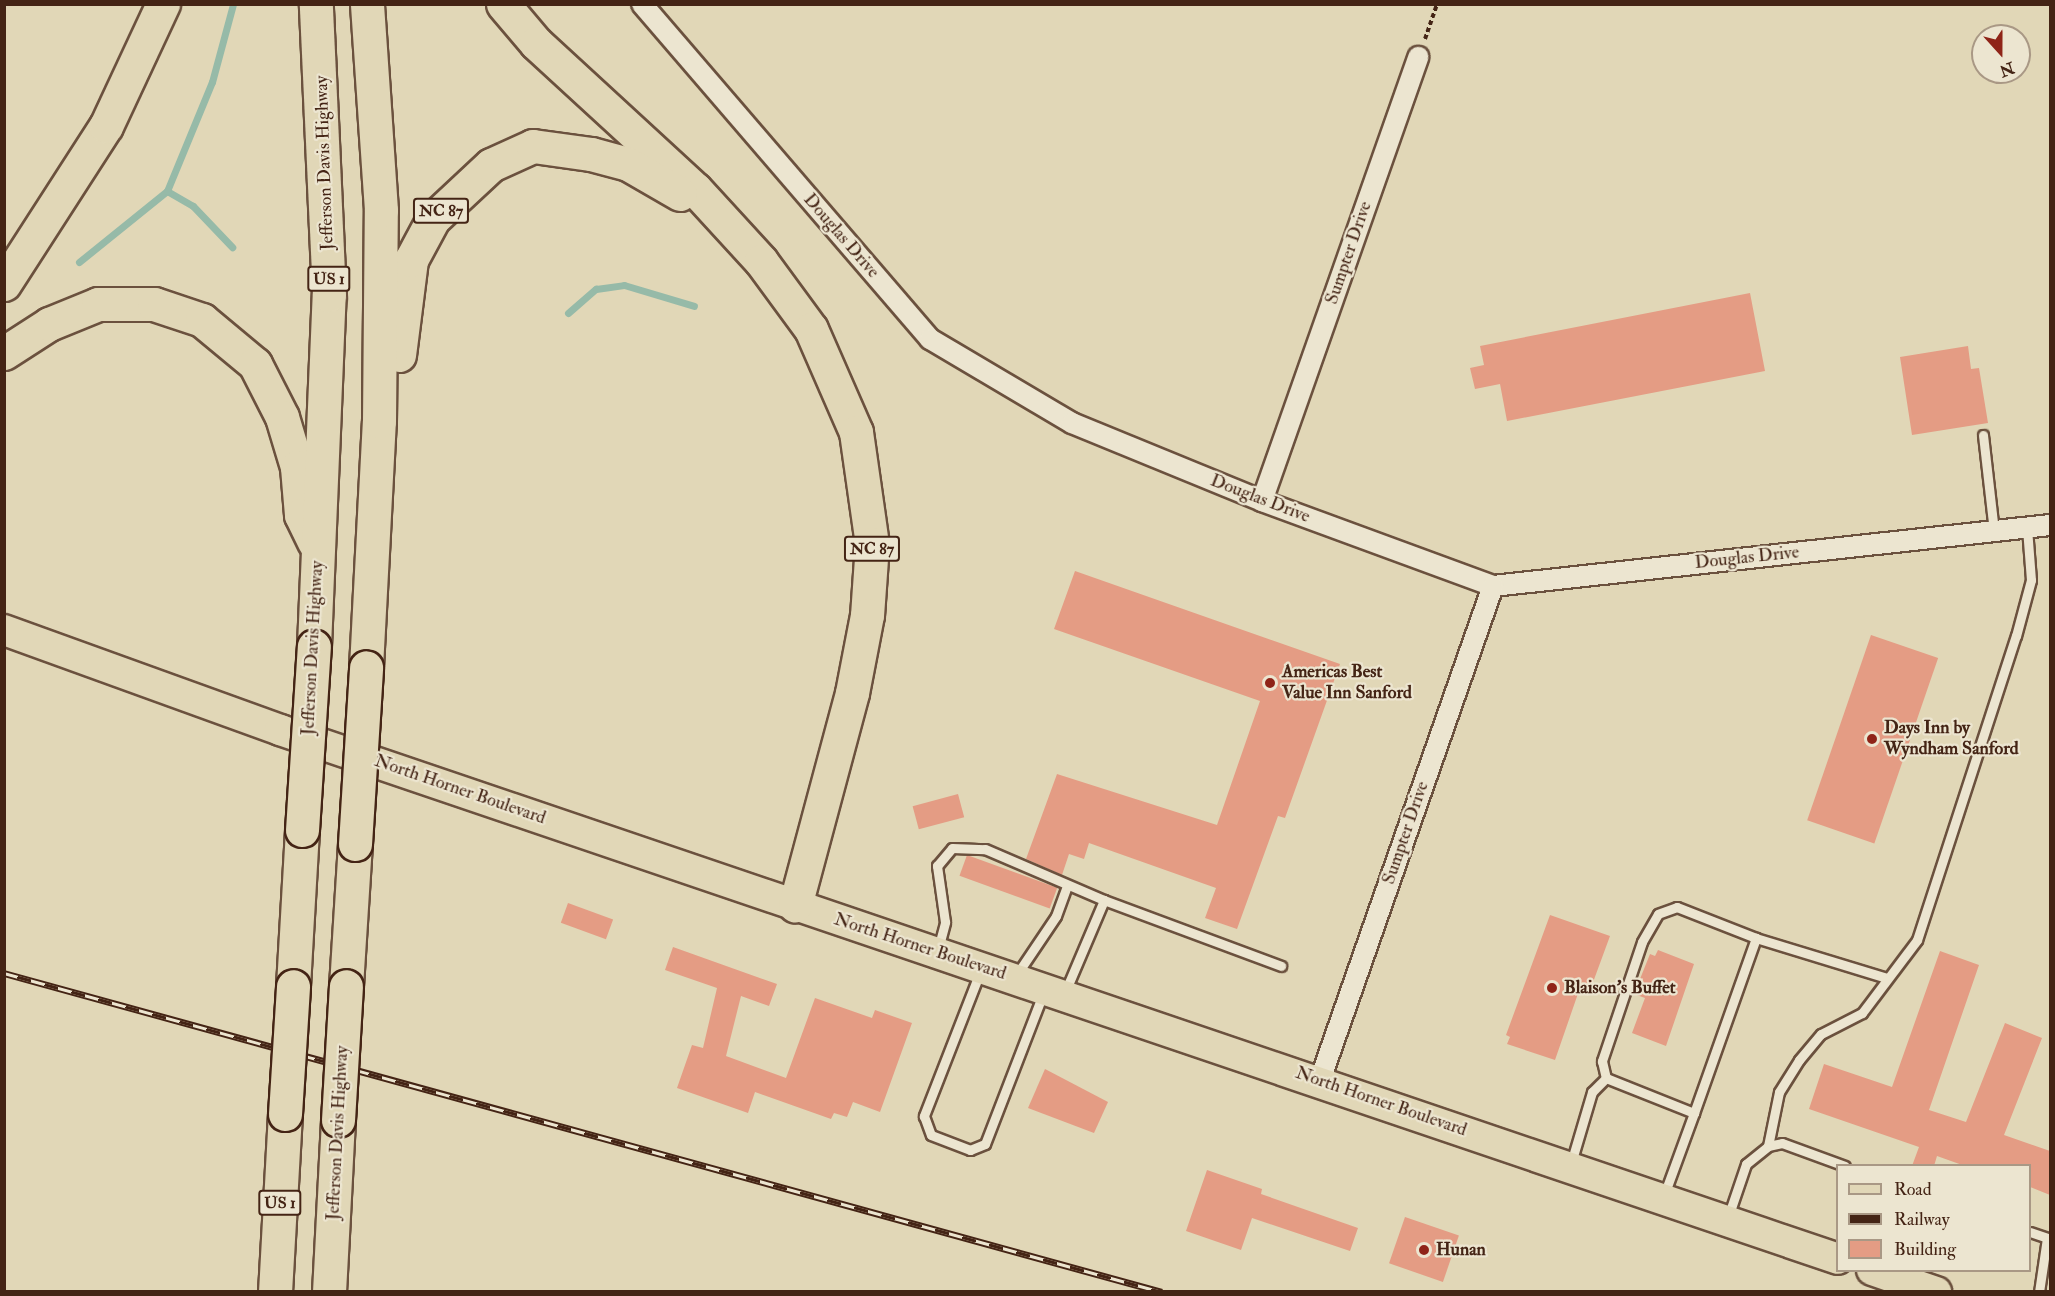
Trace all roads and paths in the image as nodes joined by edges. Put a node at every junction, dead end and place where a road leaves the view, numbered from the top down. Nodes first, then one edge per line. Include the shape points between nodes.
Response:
1 (163, 4) edge
2 (316, 4) edge
3 (367, 4) edge
4 (503, 4) edge
5 (642, 4) edge
6 (1437, 4) edge
7 (1418, 57) joint
8 (726, 227) junction
9 (4, 284) edge
10 (4, 353) edge
11 (1983, 435) dead end
12 (1262, 501) junction
13 (374, 525) junction
14 (2050, 525) edge
15 (2027, 528) junction
16 (1994, 532) junction
17 (319, 554) junction
18 (1493, 586) junction
19 (4, 630) edge
20 (1067, 885) junction
21 (1104, 900) junction
22 (795, 905) junction
23 (1756, 938) junction
24 (937, 953) junction
25 (1281, 966) dead end
26 (982, 968) junction
27 (1014, 978) junction
28 (1887, 978) junction
29 (1054, 992) junction
30 (1606, 1078) junction
31 (1320, 1080) junction
32 (1694, 1113) junction
33 (1768, 1146) junction
34 (1840, 1164) edge
35 (1569, 1168) junction
36 (1662, 1200) junction
37 (1726, 1222) junction
38 (2031, 1232) edge
39 (1836, 1258) edge
40 (1881, 1272) edge
41 (1924, 1282) edge
42 (275, 1292) edge
43 (329, 1292) edge
44 (2039, 1292) edge

1 - 9 highway via 106,126
2 - 17 highway, Jefferson Davis Highway / US 1 via 329,285
3 - 13 highway, Jefferson Davis Highway via 381,210
4 - 8 highway via 536,43 695,189
5 - 12 street, Douglas Drive via 930,339 1072,423
6 - 7 path
7 - 12 street, Sumpter Drive
8 - 13 highway, NC 87 via 654,177 591,154 533,146 491,165 433,219 411,260 399,336 399,425
8 - 22 highway, NC 87 via 792,299 824,353 856,432 870,503 871,578 861,657
10 - 17 highway via 49,324 98,304 154,304 202,320 255,364 282,417 297,467 301,515
11 - 16 lane
12 - 18 street, Douglas Drive
13 - 43 highway, Jefferson Davis Highway, bridge
14 - 15 street, Douglas Drive
15 - 16 street, Douglas Drive
15 - 28 lane via 2031,580 2004,680 1917,940
16 - 18 street, Douglas Drive
17 - 42 highway, Jefferson Davis Highway / US 1, bridge
18 - 31 street, Sumpter Drive
19 - 22 main road, North Horner Boulevard via 280,730
20 - 21 lane
20 - 24 lane via 985,849 952,848 937,866 945,922
20 - 27 lane via 1056,916
21 - 25 lane
21 - 29 lane
22 - 24 main road, North Horner Boulevard
23 - 28 lane
23 - 30 lane via 1677,907 1658,914 1642,942 1602,1061
23 - 32 lane
24 - 26 main road, North Horner Boulevard
26 - 27 main road, North Horner Boulevard
26 - 29 lane via 924,1116 931,1135 970,1150 985,1144
27 - 29 main road, North Horner Boulevard
28 - 33 lane via 1862,1013 1821,1034 1799,1060 1779,1092
29 - 31 main road, North Horner Boulevard
30 - 32 lane
30 - 35 lane via 1592,1092
31 - 35 main road, North Horner Boulevard
32 - 36 lane
33 - 34 lane via 1782,1143
33 - 37 lane via 1746,1164
35 - 36 main road, North Horner Boulevard
36 - 37 main road, North Horner Boulevard
37 - 39 main road, North Horner Boulevard
38 - 44 lane via 2047,1239
40 - 41 main road

